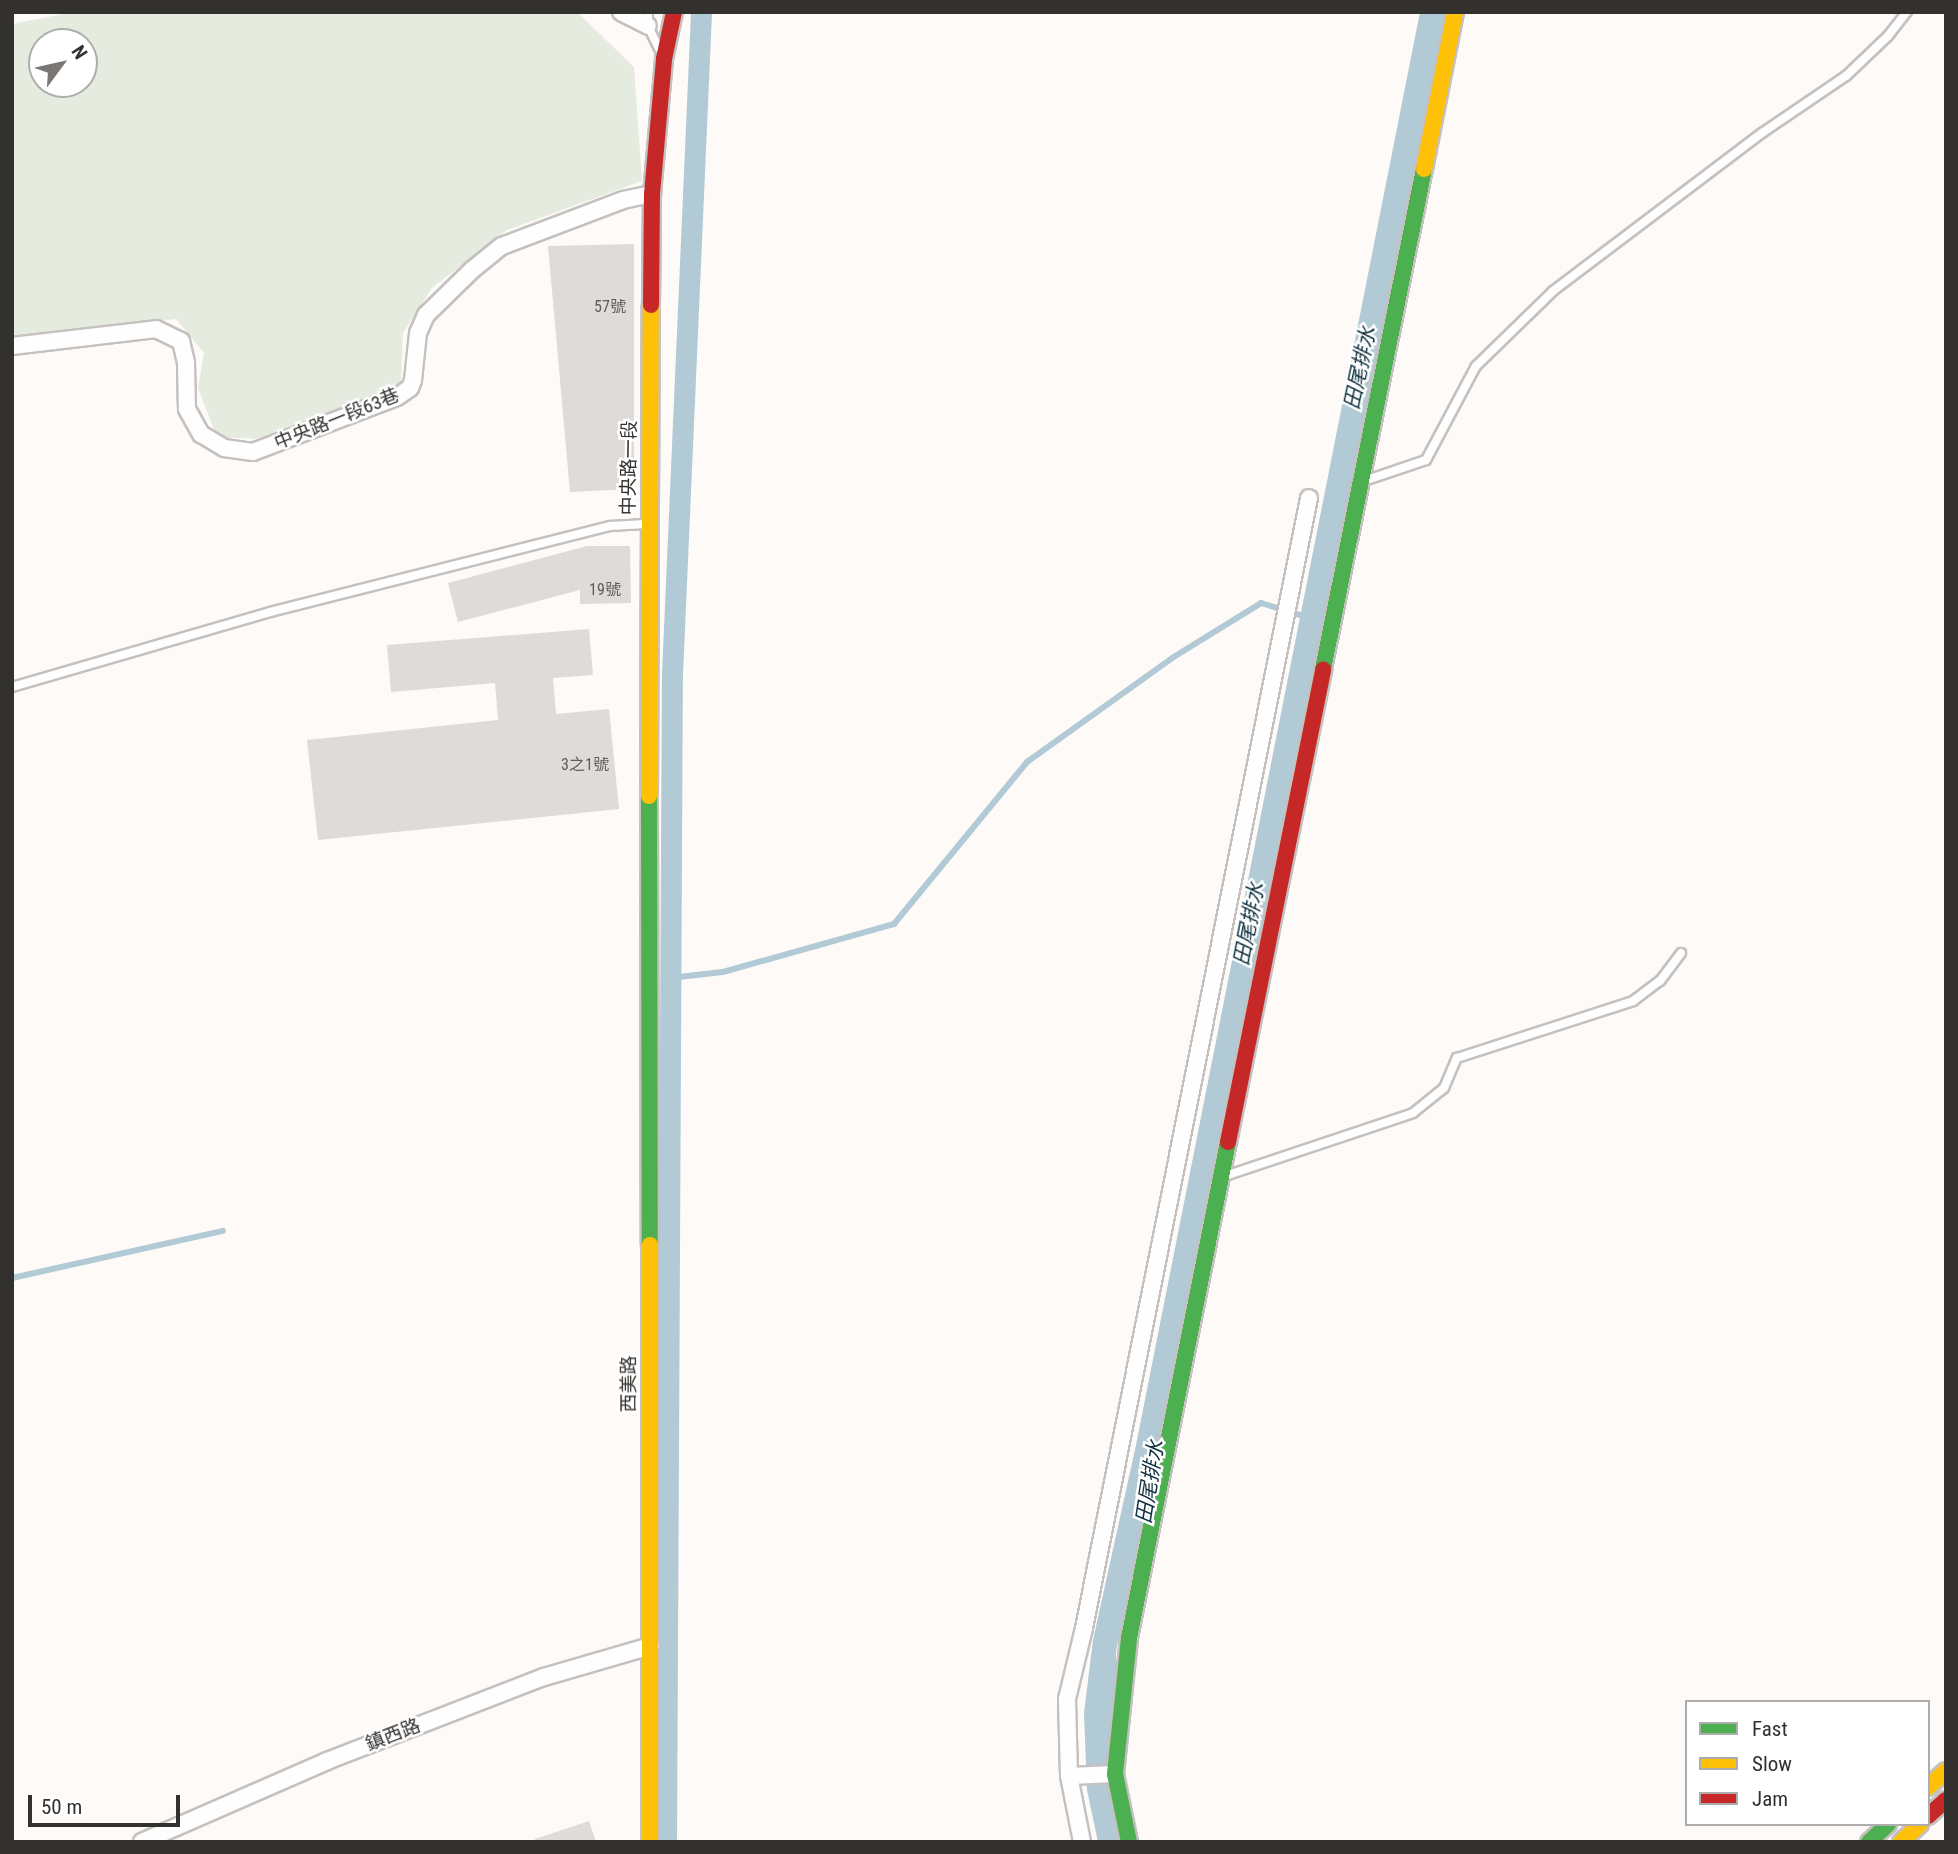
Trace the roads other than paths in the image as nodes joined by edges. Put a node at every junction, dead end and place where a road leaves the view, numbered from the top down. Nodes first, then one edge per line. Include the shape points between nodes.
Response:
1 (621, 12) edge
2 (674, 12) edge
3 (1455, 12) edge
4 (1907, 12) edge
5 (648, 19) edge
6 (664, 59) junction
7 (652, 194) junction
8 (12, 346) edge
9 (1362, 482) junction
10 (1309, 498) dead end
11 (649, 524) junction
12 (12, 687) edge
13 (649, 927) joint
14 (1681, 953) dead end
15 (1222, 1177) junction
16 (651, 1646) junction
17 (1946, 1771) edge
18 (1115, 1774) junction
19 (1069, 1776) junction
20 (1930, 1785) edge
21 (1946, 1800) edge
22 (1930, 1814) edge
23 (1886, 1826) edge
24 (1918, 1826) edge
25 (142, 1842) edge
26 (650, 1842) edge
27 (1082, 1842) edge
28 (1129, 1842) edge
29 (1869, 1842) edge
30 (1901, 1842) edge

1 - 5 street
2 - 6 street, 中央路一段
3 - 9 street
4 - 9 lane via 1846,76 1762,133 1553,291 1476,366 1426,460
5 - 6 lane
6 - 7 street, 中央路一段
7 - 8 street, 中央路一段63巷 via 623,200 502,246 426,315 418,333 410,388 253,452 223,449 201,434 187,409 187,363 181,341 156,329
7 - 11 street, 中央路一段
9 - 15 street
10 - 19 street via 1067,1699
11 - 12 lane via 610,526 270,612
11 - 13 street, 中央路一段
13 - 16 street, 西美路
14 - 15 lane via 1660,981 1633,1001 1457,1058 1444,1088 1413,1113
15 - 18 street via 1129,1638
16 - 25 street, 鎮西路 via 531,1682 327,1761
16 - 26 street, 西美路
17 - 20 street
18 - 19 street
18 - 28 street
19 - 27 street
21 - 22 street
23 - 29 street
24 - 30 street

